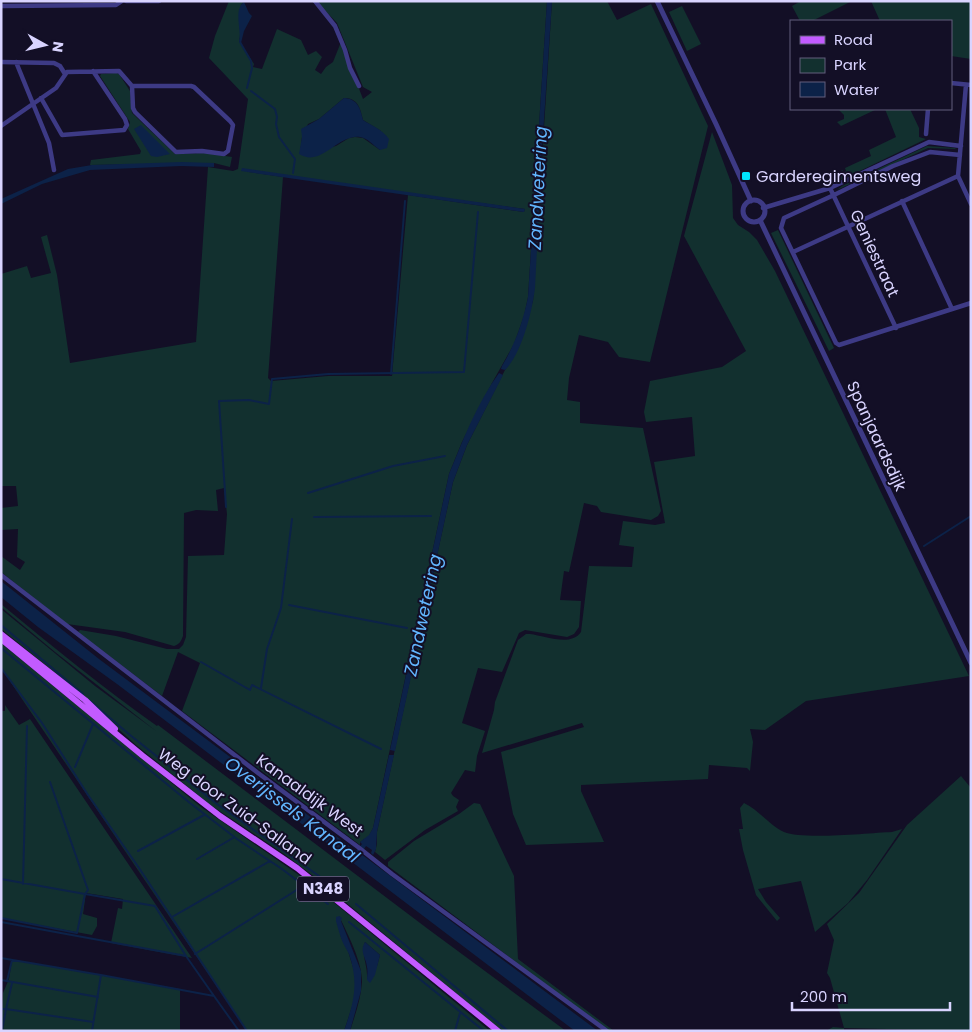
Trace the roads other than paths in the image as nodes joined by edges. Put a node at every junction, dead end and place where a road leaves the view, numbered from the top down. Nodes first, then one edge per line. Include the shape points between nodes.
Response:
1 (122, 1) edge
2 (126, 1) edge
3 (159, 1) edge
4 (315, 1) edge
5 (657, 1) edge
6 (11, 4) edge
7 (42, 4) edge
8 (1, 6) edge
9 (1, 62) edge
10 (16, 62) junction
11 (93, 71) junction
12 (65, 74) junction
13 (952, 83) edge
14 (969, 85) edge
15 (132, 86) junction
16 (359, 86) dead end
17 (41, 98) junction
18 (32, 104) junction
19 (928, 110) edge
20 (1, 126) edge
21 (926, 134) dead end
22 (961, 146) junction
23 (960, 155) junction
24 (54, 170) dead end
25 (958, 176) junction
26 (830, 188) junction
27 (834, 195) junction
28 (750, 201) junction
29 (902, 201) junction
30 (971, 204) edge
31 (764, 208) junction
32 (760, 220) junction
33 (848, 227) junction
34 (793, 252) junction
35 (971, 303) edge
36 (952, 309) junction
37 (896, 328) junction
38 (1, 575) edge
39 (1, 634) edge
40 (1, 639) edge
41 (971, 663) edge
42 (143, 756) junction
43 (498, 1031) edge
44 (607, 1031) edge

1 - 7 street via 116,5
2 - 3 street
4 - 16 street via 335,26
5 - 28 street
6 - 7 street
6 - 8 street
9 - 10 street
10 - 12 street via 54,63
10 - 18 street
11 - 12 street
11 - 15 street via 119,71
11 - 17 street via 125,119 127,125 124,130 62,135
12 - 17 street via 56,88
13 - 14 street
14 - 22 street
15 - 15 street via 194,87 233,126 228,152 176,152 135,112
17 - 18 street
18 - 20 street
18 - 24 street via 49,143
19 - 21 street
22 - 23 street
22 - 26 street via 928,142
23 - 25 street
23 - 27 street via 930,152
25 - 29 street
25 - 30 street
26 - 27 street, Geniestraat
26 - 31 street
27 - 33 street, Geniestraat
27 - 34 street via 781,222
28 - 31 street via 757,201
28 - 32 street via 743,210 745,218 752,222
29 - 33 street
29 - 36 street
31 - 32 street
32 - 41 street, Spanjaardsdijk
33 - 34 street
33 - 37 street, Geniestraat
34 - 37 street via 836,344
35 - 36 street
36 - 37 street
38 - 44 street, Kanaaldijk West via 400,880
39 - 42 main road, Weg door Zuid-Salland / N348 via 85,700
40 - 42 main road, Weg door Zuid-Salland / N348
42 - 43 main road, Weg door Zuid-Salland / N348 via 220,816 298,868

